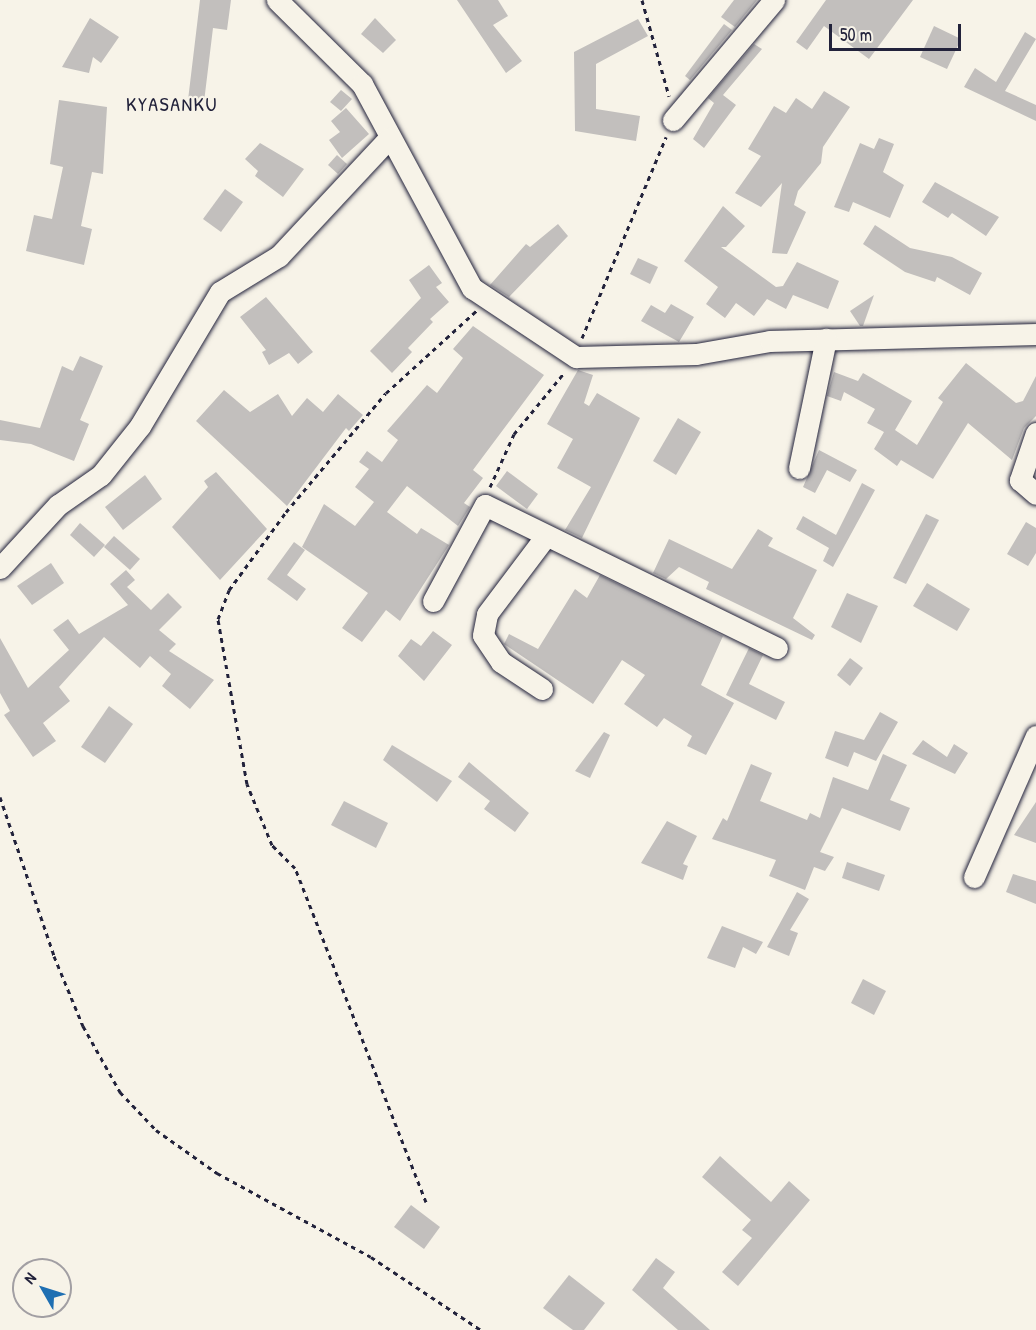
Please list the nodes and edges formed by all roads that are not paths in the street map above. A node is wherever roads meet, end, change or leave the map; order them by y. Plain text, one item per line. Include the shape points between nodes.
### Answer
1 (277, 0) edge
2 (774, 0) edge
3 (673, 120) road end
4 (389, 138) junction
5 (1036, 334) edge
6 (826, 339) junction
7 (1036, 433) edge
8 (799, 468) dead end
9 (1036, 494) edge
10 (545, 537) junction
11 (0, 568) edge
12 (433, 601) dead end
13 (777, 648) dead end
14 (542, 689) dead end
15 (1036, 736) edge
16 (974, 877) dead end

1 - 4 street via 349,67
2 - 3 street
4 - 6 street via 458,265 486,302 539,328 576,357 696,354 770,341
4 - 11 street via 279,256 220,292 140,426 101,475 58,505
5 - 6 street
6 - 8 street
7 - 9 street via 1020,480
10 - 12 street via 485,505
10 - 13 street
10 - 14 street via 487,614 483,635 501,662
15 - 16 street

